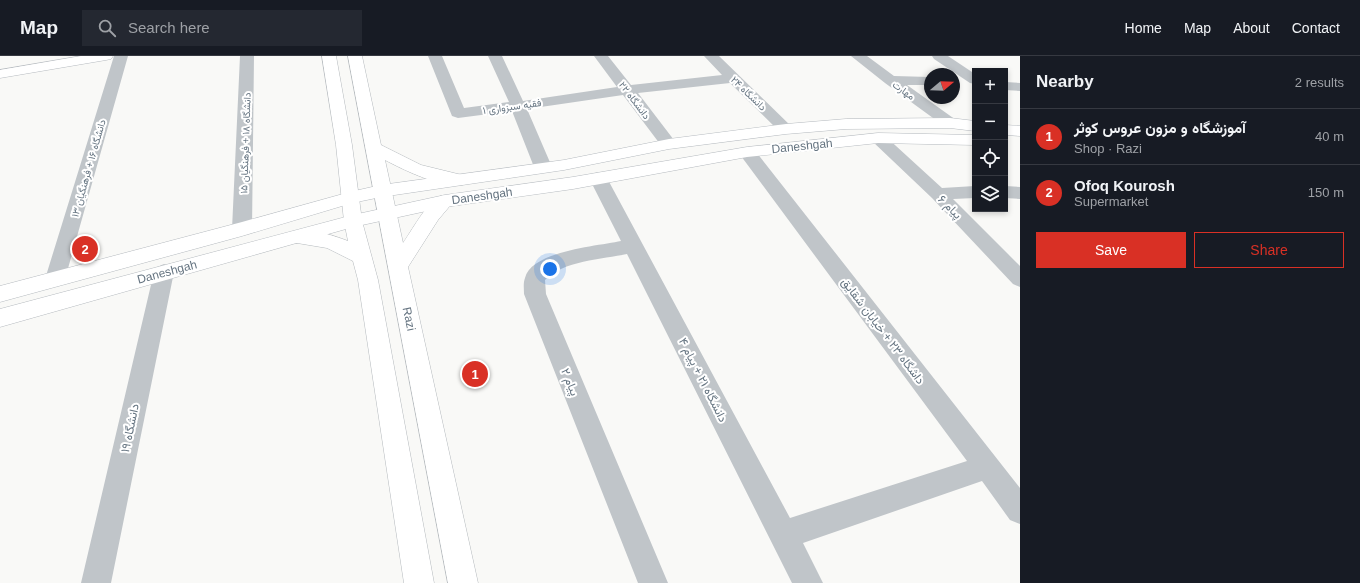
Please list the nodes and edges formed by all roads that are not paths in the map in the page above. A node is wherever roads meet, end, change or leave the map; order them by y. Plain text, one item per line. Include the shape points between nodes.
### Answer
1 (101, 56) edge
2 (121, 56) edge
3 (247, 56) edge
4 (329, 56) edge
5 (355, 56) edge
6 (435, 56) edge
7 (495, 56) edge
8 (601, 56) edge
9 (711, 56) edge
10 (858, 56) edge
11 (939, 56) edge
12 (0, 74) edge
13 (734, 78) junction
14 (972, 78) edge
15 (890, 80) junction
16 (924, 81) edge
17 (960, 82) edge
18 (972, 83) edge
19 (1008, 86) edge
20 (1020, 87) edge
21 (627, 90) junction
22 (518, 106) junction
23 (950, 123) junction
24 (972, 126) edge
25 (786, 129) junction
26 (1008, 130) edge
27 (1020, 131) edge
28 (878, 138) junction
29 (972, 140) edge
30 (372, 143) junction
31 (1008, 143) edge
32 (344, 144) junction
33 (669, 144) junction
34 (1020, 145) edge
35 (747, 152) junction
36 (564, 165) junction
37 (543, 168) junction
38 (598, 178) junction
39 (460, 180) junction
40 (573, 183) junction
41 (972, 192) edge
42 (1008, 192) edge
43 (1020, 193) edge
44 (938, 194) junction
45 (350, 198) junction
46 (445, 201) junction
47 (384, 203) junction
48 (353, 221) junction
49 (242, 229) junction
50 (298, 237) junction
51 (634, 246) junction
52 (362, 257) junction
53 (106, 266) junction
54 (399, 270) junction
55 (164, 272) junction
56 (1020, 278) edge
57 (55, 279) junction
58 (368, 280) junction
59 (101, 289) junction
60 (0, 294) edge
61 (0, 318) edge
62 (987, 467) junction
63 (1020, 510) edge
64 (783, 535) junction
65 (96, 583) edge
66 (419, 583) edge
67 (463, 583) edge
68 (653, 583) edge
69 (808, 583) edge

1 - 12 main road
2 - 57 street, دانشگاه ۱۶ + فرهنگیان ۱۳
3 - 49 street, دانشگاه ۱۸ + فرهنگیان ۱۵
4 - 32 main road
5 - 30 main road, Razi
6 - 22 street, فقیه سبزواری ۱ via 458,113
7 - 22 street
8 - 21 street, دانشگاه ۲۲
9 - 13 street, دانشگاه ۲۴
10 - 15 street, مهارت
11 - 14 street
13 - 21 street, فقیه سبزواری ۱
13 - 25 street, دانشگاه ۲۴
15 - 16 street
15 - 23 street, مهارت
17 - 18 street
19 - 20 street
21 - 22 street, فقیه سبزواری ۱
21 - 33 street, دانشگاه ۲۲
22 - 37 street
23 - 24 main road, Daneshgah
23 - 25 main road, Daneshgah via 846,124
25 - 33 main road, Daneshgah
26 - 27 main road
28 - 29 main road, Daneshgah
28 - 35 main road, Daneshgah
28 - 44 street, پیام ۶
30 - 32 main road
30 - 39 main road via 415,169
30 - 47 main road, Razi
31 - 34 main road
32 - 45 main road
33 - 36 main road, Daneshgah
35 - 38 main road, Daneshgah
35 - 62 street, داشگاه ۲۳ + خیابان شقایق
36 - 37 main road, Daneshgah
36 - 40 main road
37 - 39 main road, Daneshgah
38 - 40 main road, Daneshgah
38 - 51 street, دانشگاه ۲۱ + پیام ۴
39 - 47 main road, Daneshgah
40 - 46 main road, Daneshgah
41 - 44 street
42 - 43 street
44 - 56 street, پیام ۶
45 - 47 main road, Daneshgah
45 - 48 main road
45 - 49 main road, Daneshgah
46 - 47 main road, Daneshgah
46 - 54 main road via 430,216
47 - 48 main road, Daneshgah
47 - 54 main road, Razi
48 - 50 main road, Daneshgah
48 - 52 main road
49 - 53 main road, Daneshgah
50 - 52 main road via 319,238 347,248
50 - 55 main road, Daneshgah
51 - 64 street, دانشگاه ۲۱ + پیام ۴
51 - 68 street, پیام ۲ via 560,260 544,268 535,278 535,294
52 - 58 main road
53 - 57 main road, Daneshgah
53 - 59 main road
54 - 58 main road
54 - 67 main road, Razi
55 - 59 main road, Daneshgah
55 - 65 street, دانشگاه ۱۹
57 - 60 main road, Daneshgah
58 - 66 main road
59 - 61 main road, Daneshgah
62 - 63 street, داشگاه ۲۳ + خیابان شقایق
62 - 64 street
64 - 69 street, دانشگاه ۲۱ + پیام ۴

